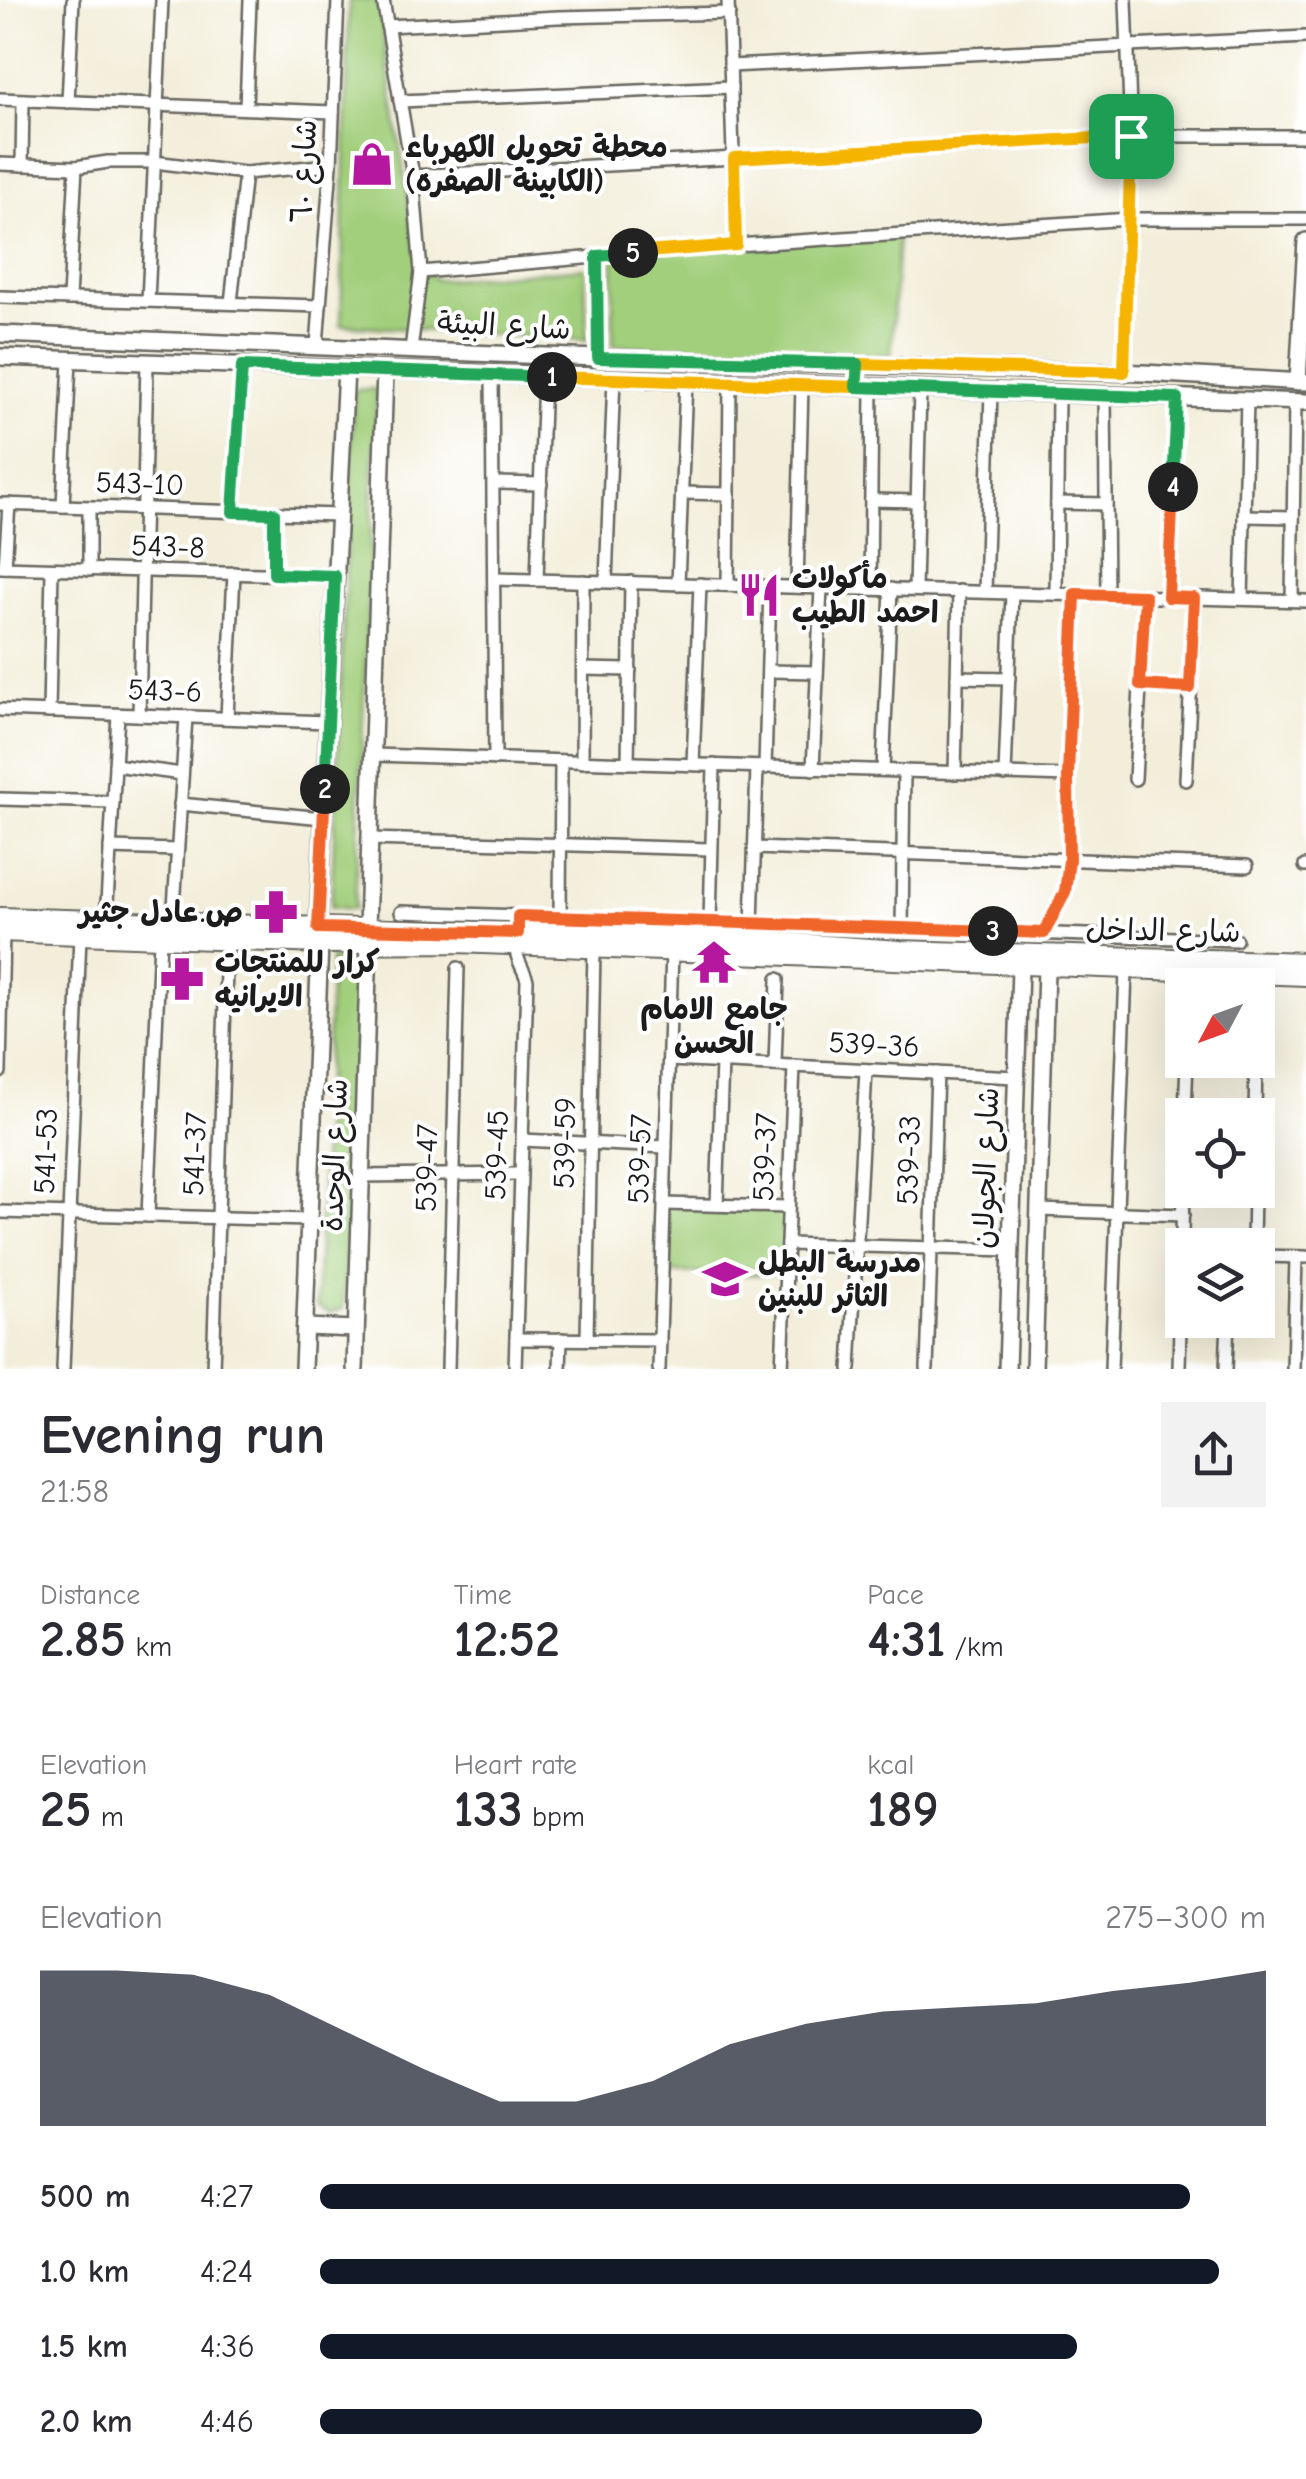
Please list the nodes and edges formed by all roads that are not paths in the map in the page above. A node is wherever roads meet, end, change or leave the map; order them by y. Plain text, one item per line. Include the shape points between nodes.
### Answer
1 (73, 0) edge
2 (162, 0) edge
3 (250, 0) edge
4 (338, 0) edge
5 (383, 0) edge
6 (1126, 0) edge
7 (729, 7) edge
8 (388, 26) junction
9 (1306, 37) edge
10 (1127, 44) junction
11 (730, 66) junction
12 (731, 87) junction
13 (0, 99) edge
14 (23, 100) junction
15 (400, 101) junction
16 (68, 102) junction
17 (158, 105) junction
18 (246, 108) junction
19 (333, 112) junction
20 (1131, 136) junction
21 (1306, 136) edge
22 (734, 158) junction
23 (154, 162) junction
24 (0, 164) edge
25 (22, 165) junction
26 (330, 165) junction
27 (76, 167) junction
28 (245, 173) junction
29 (413, 176) junction
30 (1130, 219) junction
31 (1306, 219) edge
32 (1306, 241) edge
33 (736, 245) junction
34 (597, 256) junction
35 (421, 272) junction
36 (0, 297) edge
37 (69, 299) junction
38 (148, 301) junction
39 (232, 303) junction
40 (320, 306) junction
41 (0, 334) edge
42 (189, 340) junction
43 (317, 345) junction
44 (411, 350) junction
45 (0, 357) edge
46 (598, 358) junction
47 (70, 360) junction
48 (147, 362) junction
49 (188, 364) junction
50 (858, 364) junction
51 (242, 366) junction
52 (346, 369) junction
53 (386, 370) junction
54 (1124, 372) junction
55 (492, 374) junction
56 (544, 376) junction
57 (614, 378) junction
58 (686, 381) junction
59 (730, 382) junction
60 (1302, 382) edge
61 (802, 385) junction
62 (864, 387) junction
63 (920, 389) junction
64 (991, 392) junction
65 (1058, 394) junction
66 (1105, 395) junction
67 (1177, 398) junction
68 (1247, 400) junction
69 (1301, 402) edge
70 (495, 483) junction
71 (541, 484) junction
72 (682, 493) junction
73 (729, 494) junction
74 (871, 500) junction
75 (917, 501) junction
76 (4, 504) edge
77 (1057, 504) junction
78 (1106, 504) junction
79 (63, 506) junction
80 (89, 507) junction
81 (142, 508) junction
82 (233, 512) junction
83 (274, 513) junction
84 (338, 516) junction
85 (1244, 516) junction
86 (1293, 517) junction
87 (2, 567) edge
88 (52, 569) junction
89 (89, 570) junction
90 (142, 571) junction
91 (234, 574) junction
92 (274, 574) junction
93 (335, 576) junction
94 (494, 579) junction
95 (538, 580) junction
96 (583, 581) junction
97 (606, 581) junction
98 (631, 582) junction
99 (678, 584) junction
100 (700, 584) junction
101 (728, 585) junction
102 (798, 586) junction
103 (770, 587) junction
104 (821, 588) junction
105 (870, 589) junction
106 (891, 589) junction
107 (914, 590) junction
108 (959, 591) junction
109 (985, 592) junction
110 (1012, 593) junction
111 (1056, 594) junction
112 (1075, 594) junction
113 (1107, 596) junction
114 (1145, 596) junction
115 (1168, 597) junction
116 (1194, 598) junction
117 (1242, 599) junction
118 (1292, 600) junction
119 (1306, 601) edge
120 (583, 669) junction
121 (630, 670) junction
122 (768, 670) junction
123 (817, 672) junction
124 (957, 677) junction
125 (1009, 678) junction
126 (1140, 685) junction
127 (1190, 688) junction
128 (0, 710) edge
129 (49, 712) junction
130 (118, 714) junction
131 (139, 715) junction
132 (186, 717) junction
133 (228, 718) junction
134 (328, 722) junction
135 (372, 755) junction
136 (494, 759) junction
137 (561, 761) junction
138 (582, 762) junction
139 (628, 763) junction
140 (692, 764) junction
141 (115, 765) junction
142 (714, 765) junction
143 (761, 767) junction
144 (813, 768) junction
145 (883, 770) junction
146 (904, 772) junction
147 (955, 773) junction
148 (182, 774) junction
149 (1005, 774) junction
150 (1068, 776) junction
151 (1135, 778) dead end
152 (1186, 780) dead end
153 (0, 798) edge
154 (113, 802) junction
155 (180, 804) junction
156 (323, 818) junction
157 (370, 839) junction
158 (559, 843) junction
159 (110, 848) junction
160 (754, 848) junction
161 (710, 849) junction
162 (177, 850) junction
163 (904, 854) junction
164 (1069, 860) junction
165 (1247, 866) dead end
166 (401, 912) dead end
167 (560, 917) junction
168 (106, 920) junction
169 (710, 922) junction
170 (752, 924) junction
171 (1, 927) edge
172 (902, 929) junction
173 (166, 931) junction
174 (517, 931) junction
175 (1044, 933) junction
176 (80, 935) junction
177 (319, 936) junction
178 (368, 936) junction
179 (1094, 936) junction
180 (1236, 940) dead end
181 (227, 942) junction
182 (594, 948) junction
183 (672, 951) junction
184 (1094, 956) junction
185 (1306, 962) edge
186 (458, 968) dead end
187 (1020, 968) junction
188 (1046, 968) junction
189 (1126, 972) junction
190 (1165, 976) edge
191 (1306, 976) edge
192 (778, 979) dead end
193 (1275, 979) edge
194 (668, 1060) junction
195 (722, 1063) junction
196 (775, 1066) junction
197 (794, 1066) junction
198 (866, 1070) junction
199 (0, 1072) edge
200 (938, 1073) junction
201 (1016, 1077) junction
202 (522, 1140) junction
203 (590, 1143) junction
204 (666, 1147) junction
205 (521, 1174) junction
206 (452, 1175) junction
207 (362, 1176) junction
208 (664, 1204) junction
209 (717, 1205) junction
210 (788, 1207) junction
211 (1182, 1208) edge
212 (1039, 1210) junction
213 (0, 1212) edge
214 (1117, 1212) junction
215 (69, 1214) junction
216 (1182, 1215) junction
217 (148, 1216) junction
218 (218, 1217) junction
219 (309, 1220) junction
220 (1182, 1228) edge
221 (787, 1244) junction
222 (857, 1246) junction
223 (932, 1248) junction
224 (1011, 1250) junction
225 (1275, 1256) edge
226 (1301, 1257) edge
227 (305, 1326) junction
228 (356, 1329) junction
229 (1179, 1338) edge
230 (1227, 1338) edge
231 (516, 1339) junction
232 (560, 1339) junction
233 (587, 1339) junction
234 (660, 1340) junction
235 (63, 1369) edge
236 (214, 1369) edge
237 (304, 1369) edge
238 (355, 1369) edge
239 (448, 1369) edge
240 (515, 1369) edge
241 (560, 1369) edge
242 (659, 1369) edge
243 (782, 1369) edge
244 (850, 1369) edge
245 (927, 1369) edge
246 (1007, 1369) edge
247 (1034, 1369) edge
248 (1112, 1369) edge
249 (1178, 1369) edge
250 (1226, 1369) edge
251 (1293, 1369) edge

1 - 16 street
2 - 17 street
3 - 18 street
4 - 19 street, شارع ٦٠
5 - 8 street
6 - 10 street
7 - 8 street
7 - 11 street
8 - 15 street
9 - 10 street
10 - 11 street
10 - 20 street
11 - 12 street
12 - 15 street
12 - 22 street
13 - 14 street
14 - 16 street
14 - 25 street
15 - 29 street
16 - 17 street
17 - 18 street
17 - 23 street
18 - 19 street
19 - 26 street, شارع ٦٠
20 - 21 street
20 - 22 street
20 - 30 street
22 - 29 street
22 - 33 street
23 - 27 street
23 - 28 street
23 - 38 street
24 - 25 street
25 - 27 street
26 - 28 street
26 - 40 street, شارع ٦٠
27 - 37 street
28 - 39 street
29 - 35 street
30 - 31 street
30 - 33 street
30 - 54 street
32 - 60 street
33 - 34 street
34 - 35 street
34 - 46 street
35 - 44 street
36 - 37 street
37 - 38 street
38 - 39 street
39 - 40 street
40 - 43 street, شارع ٦٠
41 - 42 street, شارع البيئة
42 - 43 street, شارع البيئة
42 - 49 street
43 - 44 street, شارع البيئة
44 - 46 street, شارع البيئة
45 - 47 street, شارع البيئة
46 - 50 street, شارع البيئة
47 - 48 street, شارع البيئة
47 - 79 street
48 - 49 street, شارع البيئة
48 - 81 street
49 - 51 street, شارع البيئة
50 - 54 street, شارع البيئة
50 - 62 street
51 - 52 street, شارع البيئة
51 - 82 street
52 - 53 street, شارع البيئة
52 - 84 street, شارع الوحدة
53 - 55 street, شارع البيئة
53 - 135 street, شارع الوحدة
54 - 60 street, شارع البيئة
55 - 56 street, شارع البيئة
55 - 70 street
56 - 57 street, شارع البيئة
56 - 71 street
57 - 58 street, شارع البيئة
57 - 97 street
58 - 59 street, شارع البيئة
58 - 72 street
59 - 61 street, شارع البيئة
59 - 73 street
61 - 62 street, شارع البيئة
61 - 102 street
62 - 63 street, شارع البيئة
62 - 74 street
63 - 64 street, شارع البيئة
63 - 75 street
64 - 65 street, شارع البيئة
64 - 109 street
65 - 66 street, شارع البيئة
65 - 77 street
66 - 67 street, شارع البيئة
66 - 78 street
67 - 68 street, شارع البيئة
67 - 115 street
68 - 69 street, شارع البيئة
68 - 85 street
69 - 86 street
70 - 71 street
70 - 94 street
71 - 95 street
72 - 73 street
72 - 99 street
73 - 101 street
74 - 75 street
74 - 105 street
75 - 107 street
76 - 79 street, 543-10
76 - 87 street
77 - 78 street
77 - 111 street
78 - 113 street
79 - 80 street, 543-10
80 - 81 street, 543-10
80 - 89 street
81 - 82 street, 543-10
81 - 90 street
82 - 83 street, 543-10
83 - 84 street, 543-10
83 - 92 street
84 - 93 street, شارع الوحدة
85 - 86 street
85 - 117 street
86 - 118 street
87 - 88 street, 543-8
88 - 89 street, 543-8
88 - 129 street
89 - 90 street, 543-8
90 - 91 street, 543-8
90 - 131 street
91 - 92 street, 543-8
91 - 133 street
92 - 93 street, 543-8
93 - 134 street, شارع الوحدة
94 - 95 street
94 - 136 street
95 - 96 street
96 - 97 street
96 - 120 street
97 - 98 street
98 - 99 street
98 - 121 street
99 - 100 street
100 - 101 street
100 - 140 street
101 - 103 street
102 - 103 street
102 - 104 street
103 - 122 street
104 - 105 street
104 - 123 street
105 - 106 street
106 - 107 street
106 - 145 street
107 - 108 street
108 - 109 street
108 - 124 street
109 - 110 street
110 - 111 street
110 - 125 street
111 - 112 street
112 - 113 street
112 - 150 street
113 - 114 street
114 - 115 street
114 - 126 street
115 - 116 street
116 - 117 street
116 - 127 street
117 - 118 street
118 - 119 street
120 - 121 street
120 - 138 street
121 - 139 street
122 - 123 street
122 - 143 street
123 - 144 street
124 - 125 street
124 - 147 street
125 - 149 street
126 - 127 street
126 - 151 street
127 - 152 street
128 - 129 street, 543-6
129 - 130 street, 543-6
130 - 131 street, 543-6
130 - 141 street
131 - 132 street, 543-6
132 - 133 street, 543-6
132 - 148 street
133 - 134 street, 543-6
134 - 156 street, شارع الوحدة
135 - 136 street
135 - 157 street, شارع الوحدة
136 - 137 street
137 - 138 street
137 - 158 street
138 - 139 street
139 - 140 street
140 - 142 street
141 - 148 street
141 - 154 street
142 - 143 street
142 - 161 street
143 - 144 street
143 - 160 street
144 - 145 street
145 - 146 street
146 - 147 street
146 - 163 street
147 - 149 street
148 - 155 street
149 - 150 street
150 - 164 street
153 - 154 street
154 - 159 street
155 - 156 street
155 - 162 street
156 - 177 street, شارع الوحدة
157 - 158 street
157 - 178 street, شارع الوحدة
158 - 161 street
158 - 167 street
159 - 162 street
159 - 168 street
160 - 163 street
160 - 170 street
161 - 169 street
162 - 173 street
163 - 164 street
163 - 172 street
164 - 165 street
164 - 175 street via 1065,892
166 - 174 street
167 - 169 street
167 - 174 street
168 - 171 main road, شارع الداخل
168 - 173 main road, شارع الداخل
169 - 170 street
170 - 172 street
171 - 176 main road, شارع الداخل
171 - 199 street
172 - 175 street
173 - 176 main road, شارع الداخل
173 - 177 main road, شارع الداخل
173 - 181 main road, شارع الداخل
173 - 217 street
174 - 178 main road, شارع الداخل
174 - 182 main road, شارع الداخل
174 - 184 main road, شارع الداخل
174 - 202 street, 539-45 via 516,957 527,980
175 - 179 street
176 - 215 street, 541-53
177 - 178 main road, شارع الداخل
177 - 181 main road, شارع الداخل
177 - 219 street, شارع الوحدة
178 - 207 street, شارع الوحدة
179 - 180 street
179 - 184 street
181 - 218 street, 541-37
182 - 183 main road, شارع الداخل
182 - 203 street, 539-59
183 - 187 main road, شارع الداخل
183 - 194 street, 539-57
184 - 185 main road, شارع الداخل
186 - 206 street, 539-47
187 - 188 main road, شارع الداخل
187 - 201 street, شارع الجولان
188 - 189 main road, شارع الداخل
188 - 212 street, شارع الجولان
189 - 190 main road, شارع الداخل
189 - 214 street
191 - 193 main road, شارع الداخل
192 - 196 street
194 - 195 street, 539-36
194 - 204 street, 539-57
195 - 196 street, 539-36
195 - 209 street
196 - 197 street, 539-36
197 - 198 street, 539-36
197 - 210 street, 539-37
198 - 200 street, 539-36
198 - 222 street
200 - 201 street, 539-36
200 - 223 street, 539-33
201 - 224 street, شارع الجولان
202 - 203 street
202 - 205 street, 539-45
203 - 204 street
203 - 233 street, 539-59
204 - 208 street, 539-57
205 - 206 street
205 - 231 street, 539-45
206 - 207 street
206 - 239 street, 539-47
207 - 228 street, شارع الوحدة
208 - 209 street
208 - 234 street, 539-57
209 - 210 street
210 - 221 street, 539-37
211 - 216 street
212 - 214 street
212 - 247 street, شارع الجولان
213 - 215 street
214 - 216 street
214 - 248 street
215 - 217 street
215 - 235 street, 541-53
216 - 220 street
217 - 218 street
218 - 219 street
218 - 236 street, 541-37
219 - 227 street, شارع الوحدة
221 - 222 street
221 - 243 street, 539-37
222 - 223 street
222 - 244 street
223 - 224 street
223 - 245 street, 539-33
224 - 246 street, شارع الجولان
225 - 226 street
226 - 251 street
227 - 228 street
227 - 237 street, شارع الوحدة
228 - 238 street, شارع الوحدة
229 - 249 street
230 - 250 street
231 - 232 street
231 - 240 street, 539-45
232 - 233 street
232 - 241 street
233 - 234 street
234 - 242 street, 539-57

